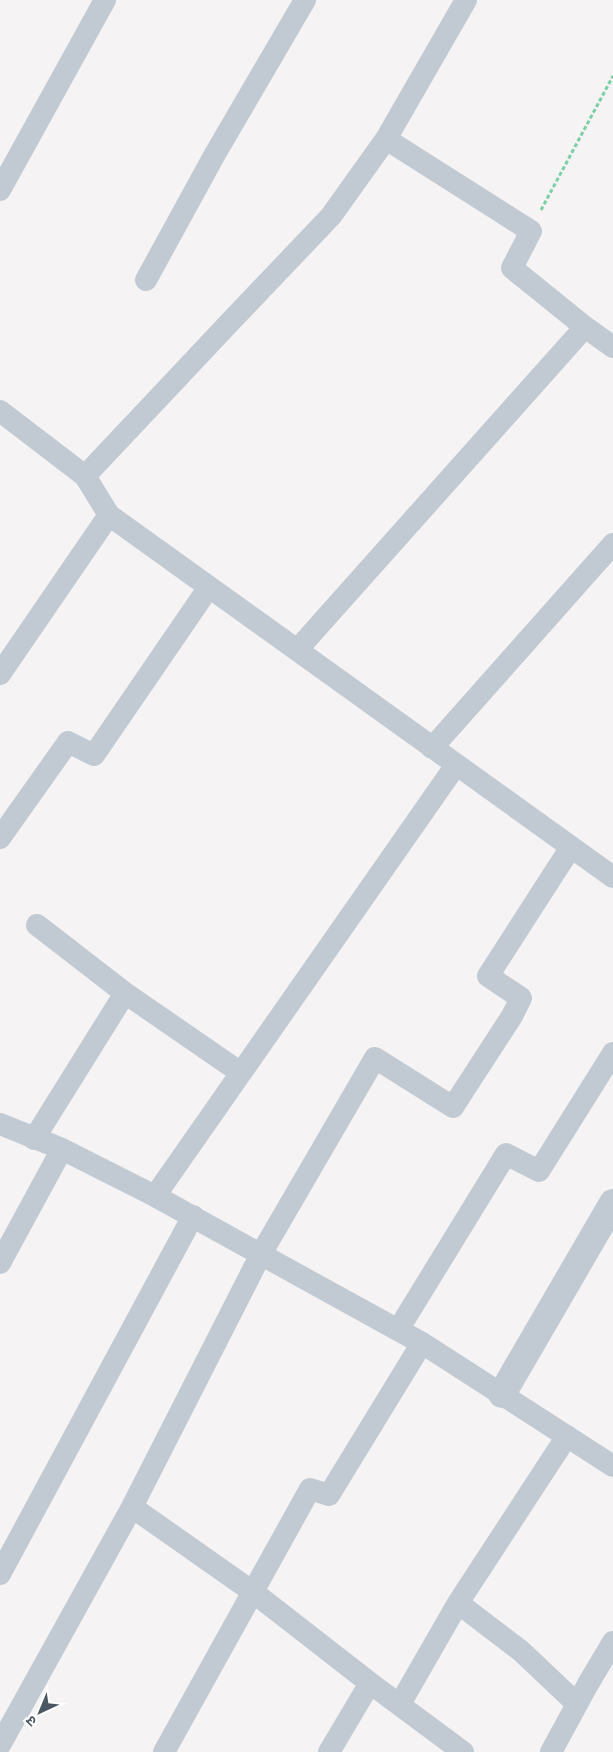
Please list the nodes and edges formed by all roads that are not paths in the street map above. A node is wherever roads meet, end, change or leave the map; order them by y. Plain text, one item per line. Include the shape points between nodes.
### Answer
1 (105, 0) edge
2 (305, 0) edge
3 (466, 0) edge
4 (386, 139) junction
5 (0, 190) edge
6 (146, 280) dead end
7 (585, 327) junction
8 (613, 347) edge
9 (0, 412) edge
10 (85, 476) junction
11 (109, 515) junction
12 (613, 544) edge
13 (209, 587) junction
14 (297, 650) junction
15 (0, 674) edge
16 (432, 748) junction
17 (456, 765) junction
18 (0, 838) edge
19 (571, 847) junction
20 (613, 877) edge
21 (37, 925) dead end
22 (125, 993) junction
23 (613, 1052) edge
24 (241, 1073) junction
25 (0, 1124) edge
26 (34, 1139) junction
27 (62, 1150) junction
28 (155, 1196) junction
29 (613, 1203) edge
30 (193, 1216) junction
31 (261, 1254) junction
32 (0, 1263) edge
33 (398, 1330) junction
34 (422, 1343) junction
35 (502, 1394) junction
36 (567, 1436) junction
37 (613, 1466) edge
38 (132, 1507) junction
39 (0, 1574) edge
40 (254, 1592) junction
41 (458, 1603) junction
42 (613, 1642) edge
43 (370, 1683) junction
44 (400, 1704) junction
45 (577, 1704) junction
46 (0, 1745) edge
47 (164, 1752) edge
48 (329, 1752) edge
49 (463, 1752) edge
50 (551, 1752) edge

1 - 5 street
2 - 6 street
3 - 4 street
4 - 7 street via 531,231 512,268
4 - 10 street via 331,216
7 - 8 street
7 - 14 street
9 - 10 street
10 - 11 street
11 - 13 street
11 - 15 street
12 - 16 street
13 - 14 street
13 - 18 street via 94,755 68,742
14 - 16 street
16 - 17 street
17 - 19 street
17 - 24 street
19 - 20 street
19 - 31 street via 488,976 521,998 452,1106 375,1058
21 - 22 street
22 - 24 street
22 - 26 street
23 - 33 street via 539,1171 506,1154
24 - 28 street
25 - 26 street
26 - 27 street
27 - 28 street
27 - 32 street
28 - 30 street
29 - 35 street
30 - 31 street
30 - 39 street
31 - 33 street
31 - 38 street
33 - 34 street
34 - 35 street
34 - 40 street via 329,1496 310,1489
35 - 36 street
36 - 37 street
36 - 41 street
38 - 40 street
38 - 46 street
40 - 43 street
40 - 47 street
41 - 44 street
41 - 45 street via 521,1651
42 - 45 street
43 - 44 street
43 - 48 street
44 - 49 street
45 - 50 street

